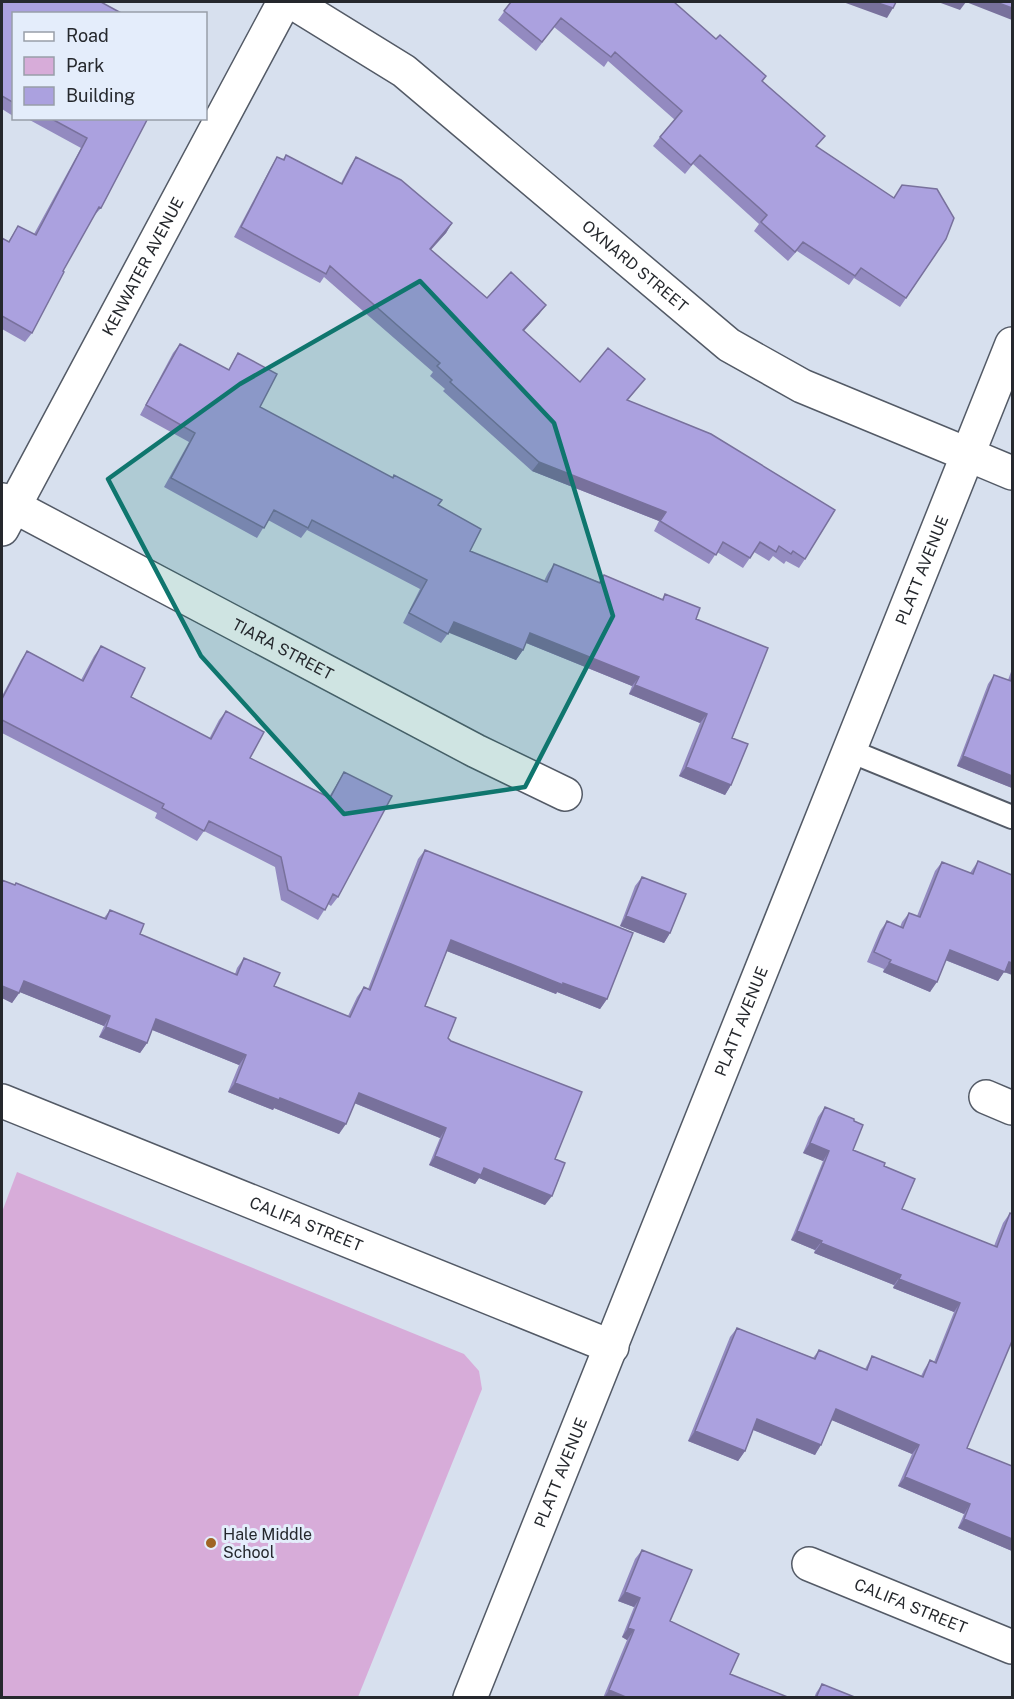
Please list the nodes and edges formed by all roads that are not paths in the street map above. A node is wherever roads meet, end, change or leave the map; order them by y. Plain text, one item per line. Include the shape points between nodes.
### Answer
1 (284, 2) edge
2 (292, 2) edge
3 (1012, 345) edge
4 (969, 455) junction
5 (1012, 473) edge
6 (5, 512) edge
7 (850, 751) junction
8 (565, 795) dead end
9 (1012, 817) edge
10 (2, 1101) edge
11 (612, 1347) junction
12 (809, 1564) dead end
13 (1012, 1647) edge
14 (470, 1698) edge

1 - 6 street, KENWATER AVENUE
2 - 4 street, OXNARD STREET via 404,71 729,345 802,386
3 - 4 street, PLATT AVENUE
4 - 5 street, OXNARD STREET
4 - 7 street, PLATT AVENUE
6 - 8 street, TIARA STREET
7 - 9 lane
7 - 11 street, PLATT AVENUE
10 - 11 street, CALIFA STREET
11 - 14 street, PLATT AVENUE
12 - 13 street, CALIFA STREET

